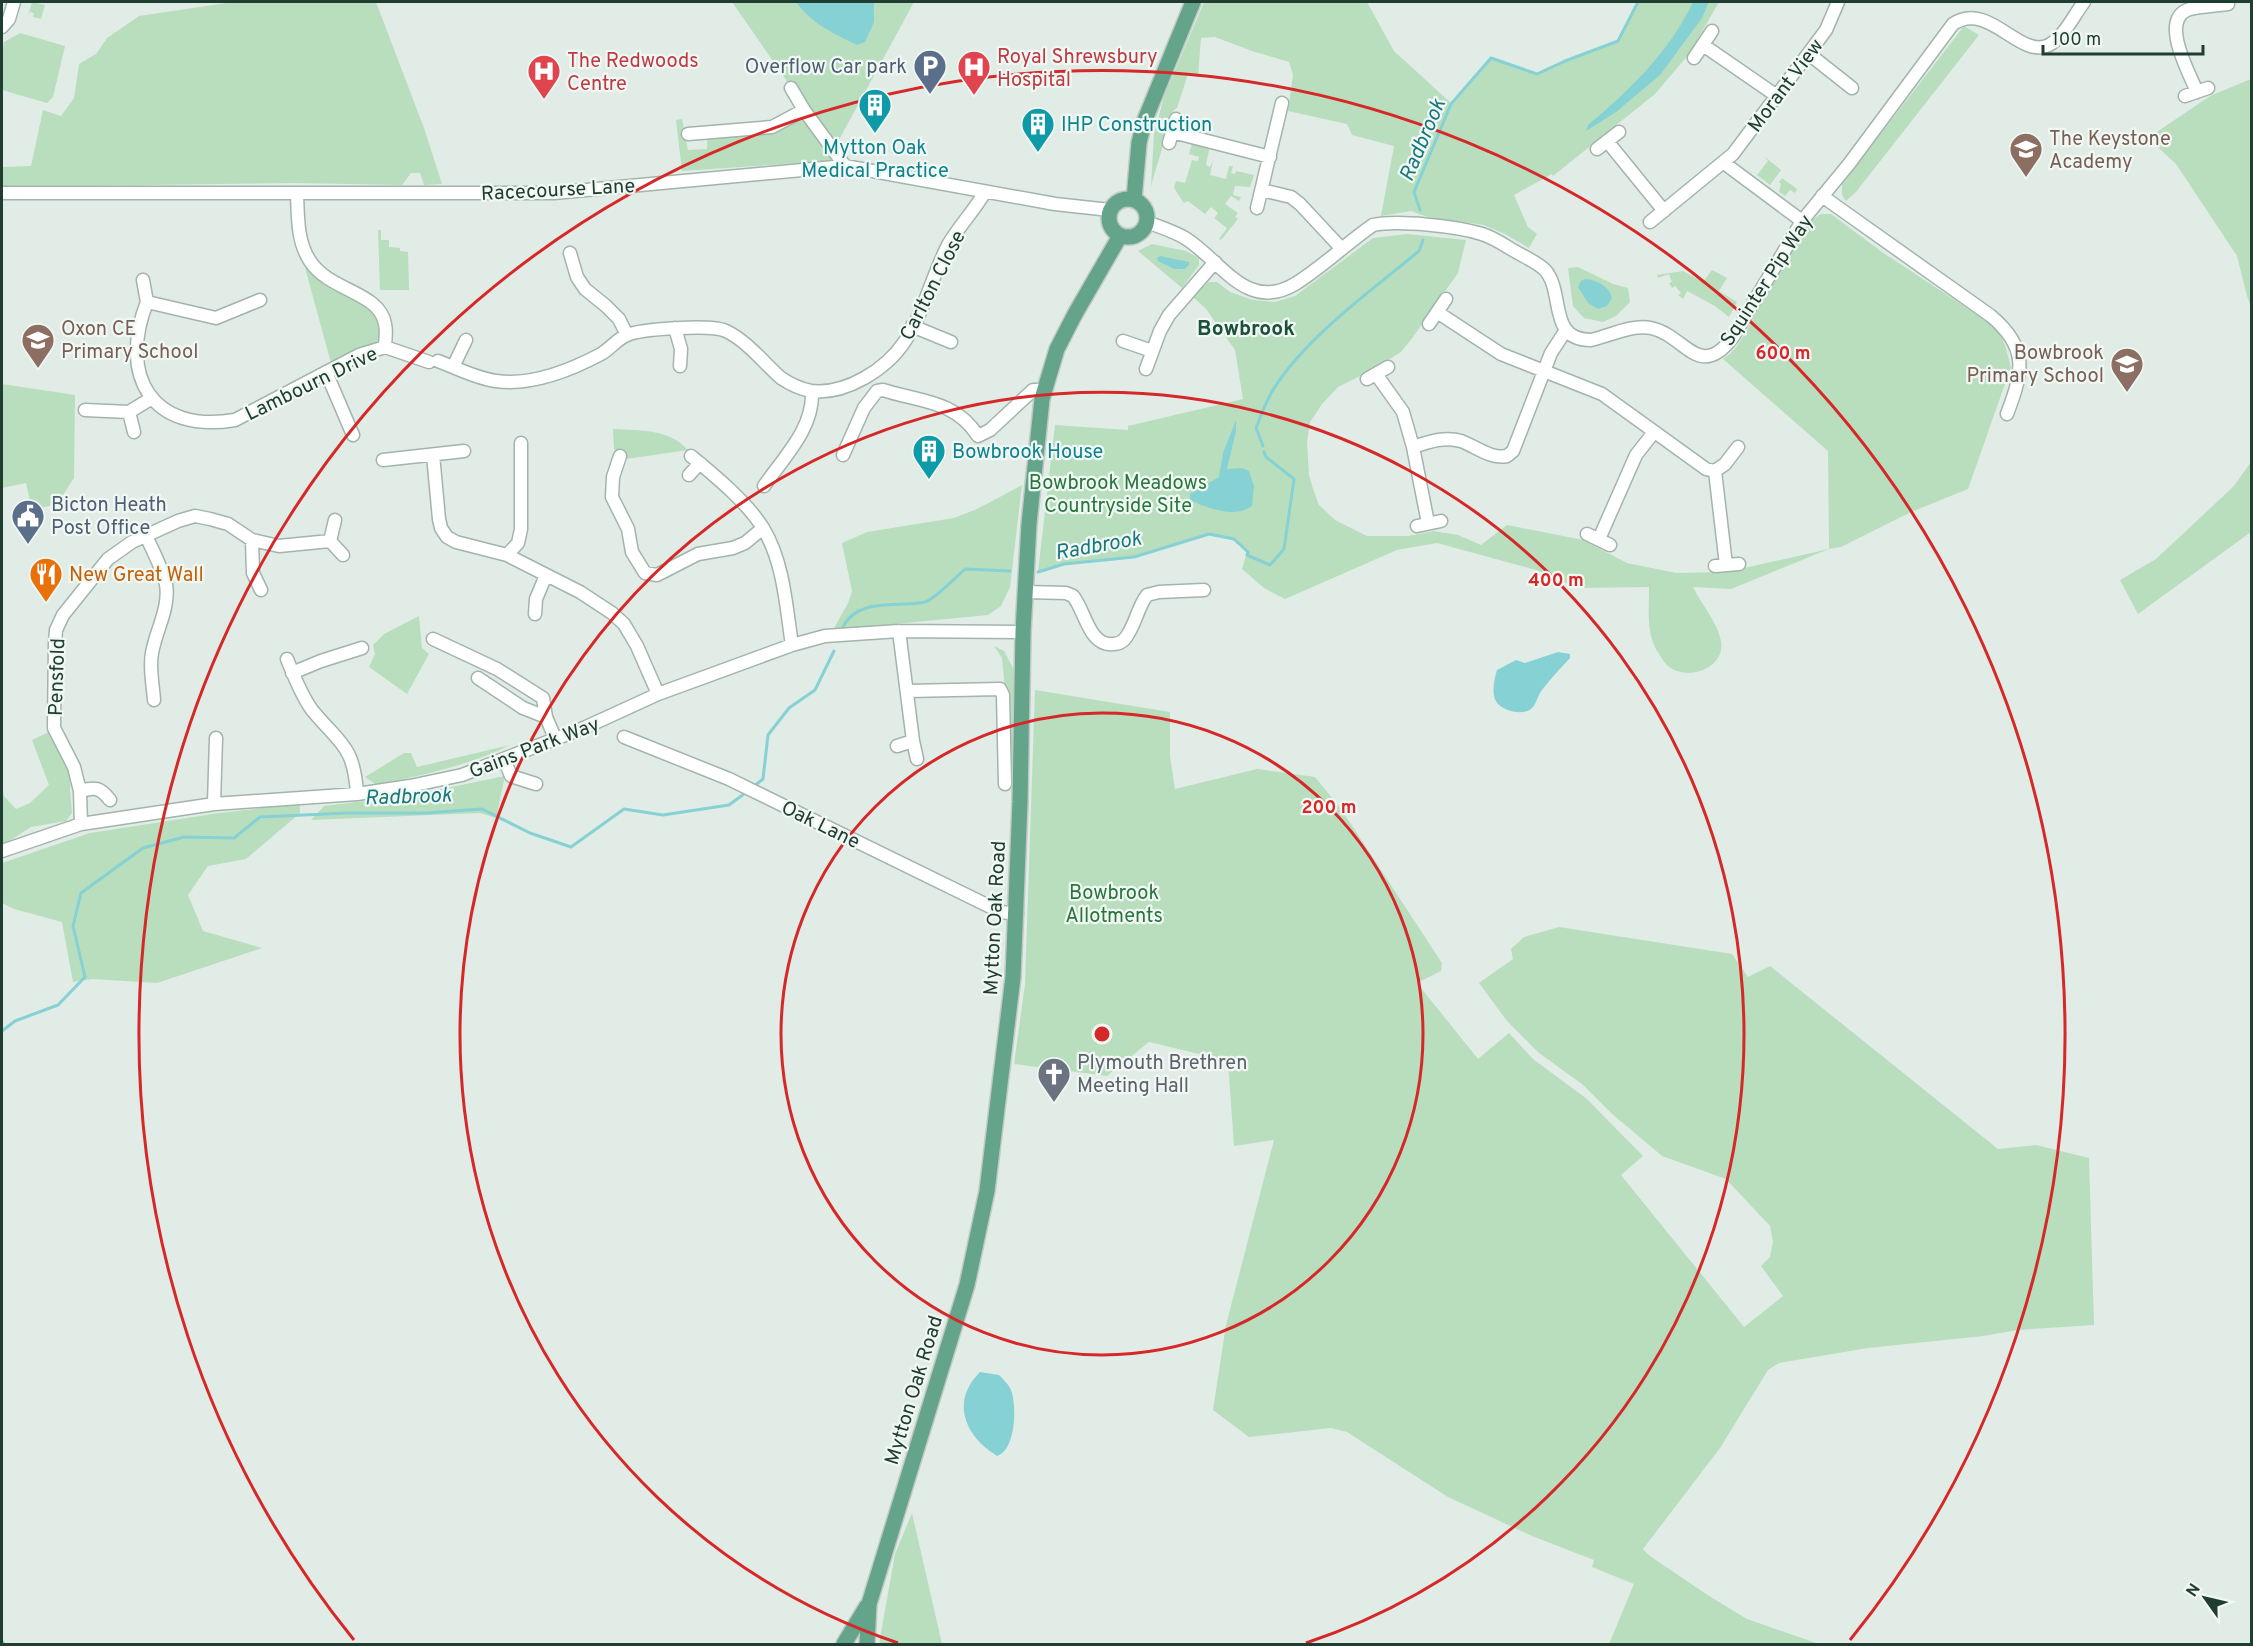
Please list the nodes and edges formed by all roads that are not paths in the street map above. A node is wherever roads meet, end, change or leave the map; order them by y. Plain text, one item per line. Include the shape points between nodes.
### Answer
1 (14, 2) edge
2 (1193, 2) edge
3 (1838, 2) edge
4 (2084, 2) edge
5 (2210, 4) edge
6 (2228, 4) dead end
7 (2, 27) edge
8 (1713, 31) dead end
9 (1703, 45) junction
10 (1809, 54) junction
11 (1694, 58) dead end
12 (791, 88) dead end
13 (1852, 88) dead end
14 (2197, 92) dead end
15 (1777, 96) junction
16 (1282, 103) dead end
17 (804, 110) junction
18 (1176, 119) dead end
19 (1619, 132) dead end
20 (688, 134) dead end
21 (1270, 157) junction
22 (1724, 163) junction
23 (845, 166) junction
24 (1262, 190) junction
25 (986, 192) junction
26 (2, 193) edge
27 (297, 194) junction
28 (1822, 196) junction
29 (1134, 199) junction
30 (1257, 208) dead end
31 (1110, 210) junction
32 (1664, 211) junction
33 (1802, 221) junction
34 (1147, 222) junction
35 (1650, 222) dead end
36 (1120, 236) junction
37 (1341, 248) junction
38 (570, 253) dead end
39 (1215, 262) junction
40 (143, 280) dead end
41 (1446, 299) dead end
42 (260, 300) dead end
43 (147, 302) junction
44 (1437, 312) junction
45 (723, 315) dead end
46 (1429, 324) dead end
47 (912, 326) junction
48 (675, 328) junction
49 (718, 328) junction
50 (1566, 330) junction
51 (627, 335) junction
52 (466, 340) dead end
53 (1124, 341) dead end
54 (951, 342) dead end
55 (385, 347) junction
56 (1152, 351) junction
57 (680, 366) dead end
58 (453, 367) junction
59 (1146, 369) dead end
60 (326, 372) junction
61 (1545, 372) junction
62 (1377, 373) dead end
63 (1045, 390) junction
64 (812, 391) junction
65 (152, 398) junction
66 (85, 410) dead end
67 (129, 412) junction
68 (2007, 414) dead end
69 (134, 432) dead end
70 (1654, 432) junction
71 (353, 435) dead end
72 (521, 443) dead end
73 (1413, 447) junction
74 (1738, 447) dead end
75 (464, 451) dead end
76 (843, 455) dead end
77 (433, 456) junction
78 (620, 456) dead end
79 (383, 460) dead end
80 (1715, 471) junction
81 (689, 475) dead end
82 (764, 486) dead end
83 (335, 520) dead end
84 (1441, 521) dead end
85 (763, 528) junction
86 (1587, 534) dead end
87 (146, 536) junction
88 (252, 540) junction
89 (330, 541) junction
90 (343, 555) dead end
91 (507, 555) junction
92 (1726, 565) dead end
93 (546, 575) junction
94 (261, 590) dead end
95 (1204, 590) dead end
96 (1025, 592) junction
97 (535, 614) dead end
98 (899, 631) junction
99 (1023, 632) junction
100 (433, 639) dead end
101 (792, 645) junction
102 (362, 648) dead end
103 (286, 659) dead end
104 (292, 673) junction
105 (478, 678) dead end
106 (167, 682) dead end
107 (153, 684) junction
108 (908, 691) junction
109 (658, 694) junction
110 (154, 700) dead end
111 (546, 717) junction
112 (624, 737) dead end
113 (216, 738) dead end
114 (555, 738) junction
115 (913, 741) junction
116 (897, 746) dead end
117 (504, 759) junction
118 (917, 759) dead end
119 (536, 784) dead end
120 (1005, 784) dead end
121 (80, 791) junction
122 (357, 794) junction
123 (110, 800) dead end
124 (213, 804) junction
125 (81, 824) junction
126 (2, 851) edge
127 (1017, 914) junction
128 (869, 1604) junction
129 (844, 1644) edge
130 (867, 1644) edge

1 - 7 street
2 - 29 main road via 1144,122
3 - 10 street, Morant View via 1826,30
4 - 28 street, Squinter Pip Way via 2060,35 2043,47 2031,45 1989,19 1971,16 1958,20
5 - 6 street
5 - 14 street via 2187,10 2175,29
8 - 9 street
9 - 11 street
9 - 15 street
10 - 13 street
10 - 15 street, Morant View
12 - 17 street
15 - 22 street, Morant View
16 - 21 street
17 - 20 street via 772,127
17 - 23 street
18 - 21 street via 1171,138
19 - 32 street via 1602,145
21 - 24 street
22 - 32 street, Morant View
22 - 33 street
23 - 25 street, Racecourse Lane
23 - 27 street, Racecourse Lane via 554,193
24 - 30 street
24 - 37 street via 1291,197
25 - 31 street, Racecourse Lane
25 - 47 street, Carlton Close via 947,247
26 - 27 street, Racecourse Lane
27 - 55 street, Lambourn Drive via 300,242 309,261 330,282 375,305 386,325
28 - 33 street, Squinter Pip Way
28 - 68 street via 2004,327 2021,362
29 - 31 main road via 1120,199
29 - 34 main road via 1144,207
31 - 36 main road via 1109,222
32 - 35 street, Morant View
33 - 50 street, Squinter Pip Way via 1733,337 1713,355 1694,354 1659,330 1647,327 1592,340 1583,340
34 - 36 main road via 1135,236
34 - 39 street via 1186,239
36 - 63 main road, Mytton Oak Road via 1057,349
37 - 39 street via 1280,291 1251,291
37 - 50 street via 1373,225 1389,222 1482,234 1548,273
38 - 51 street via 571,279 619,319
39 - 56 street via 1169,315
40 - 43 street
41 - 44 street
42 - 43 street via 216,318
43 - 65 street, Lambourn Drive via 135,354 139,373
44 - 46 street
44 - 61 street via 1501,354
45 - 49 street
47 - 54 street
47 - 64 street, Carlton Close via 899,349 876,370 841,387
48 - 49 street
48 - 51 street
48 - 57 street via 681,350
49 - 64 street via 733,335 781,378
50 - 61 street via 1551,353
51 - 58 street via 580,364 533,379 496,381
52 - 58 street
53 - 56 street
55 - 58 street
55 - 60 street, Lambourn Drive
56 - 59 street
60 - 65 street, Lambourn Drive via 235,420 215,423 180,418
60 - 71 street
61 - 70 street via 1602,394
61 - 73 street via 1513,451 1507,456 1492,456 1449,439
62 - 73 street via 1403,412
63 - 76 street via 1033,390 990,430 978,436 955,411 877,391 864,408
63 - 96 main road, Mytton Oak Road
64 - 82 street via 810,417 769,469
65 - 67 street
66 - 67 street
67 - 69 street
70 - 80 street via 1706,469
70 - 86 street via 1636,454 1605,542
72 - 91 street via 521,529 518,543
73 - 84 street via 1422,525
74 - 80 street
75 - 77 street
77 - 79 street
77 - 91 street via 439,519 447,537
78 - 85 street via 612,497 628,529 632,552 645,573 657,575 698,554 733,548
80 - 92 street
81 - 85 street via 696,459
83 - 89 street
85 - 101 street via 781,576
87 - 88 street, Pensfold via 195,516 228,524
87 - 107 street via 166,585 163,616 152,652
87 - 121 street, Pensfold via 108,559 63,615 56,630 54,728 74,767
88 - 89 street via 279,546
88 - 94 street via 253,573
89 - 90 street
91 - 93 street
93 - 97 street via 530,597
93 - 109 street via 595,600 624,624
95 - 96 street via 1147,595 1128,636 1111,645 1094,636 1073,596
96 - 99 main road, Mytton Oak Road
98 - 99 street, Gains Park Way
98 - 101 street, Gains Park Way via 831,635
98 - 108 street
99 - 127 main road, Mytton Oak Road
100 - 111 street via 497,669 543,698
101 - 109 street, Gains Park Way
102 - 104 street
103 - 104 street
104 - 122 street via 311,709 345,745 356,773
105 - 111 street via 523,708
106 - 107 street
107 - 110 street
108 - 115 street
108 - 120 street via 1000,689
109 - 114 street, Gains Park Way
111 - 114 street
112 - 127 street, Oak Lane via 751,789 1000,912
113 - 124 street via 209,762
114 - 117 street, Gains Park Way
115 - 116 street
115 - 118 street
117 - 119 street via 511,776
117 - 122 street, Gains Park Way via 462,775
121 - 123 street via 96,787
121 - 125 street, Pensfold
122 - 124 street, Gains Park Way
124 - 125 street, Gains Park Way
125 - 126 street, Gains Park Way
127 - 128 main road, Mytton Oak Road via 1008,1028 987,1191 967,1285
128 - 129 main road, Mytton Oak Road
128 - 130 main road, Mytton Oak Road

